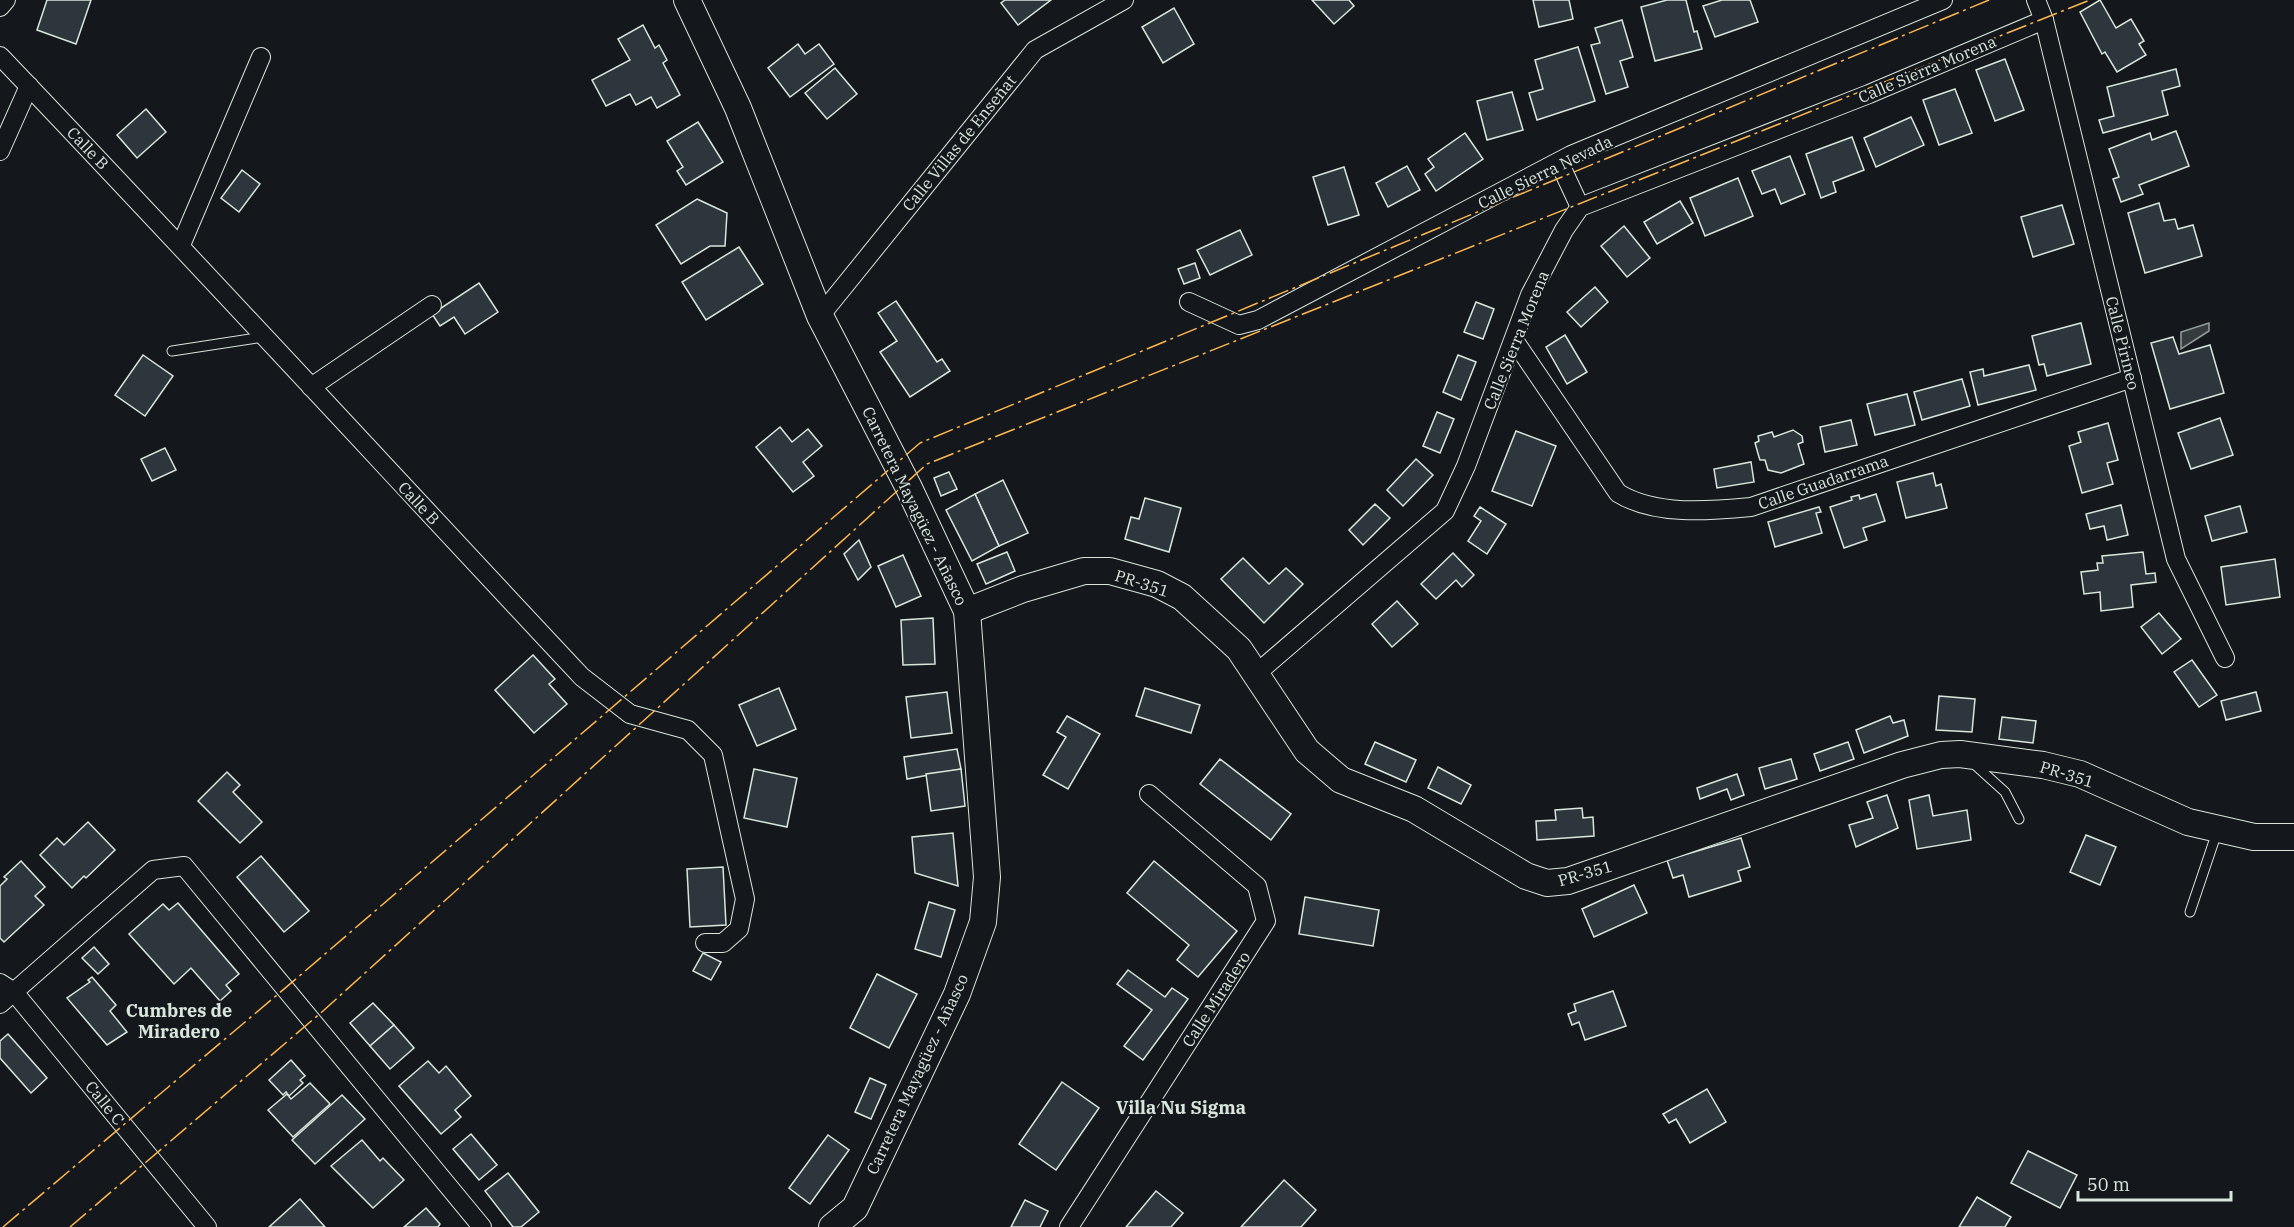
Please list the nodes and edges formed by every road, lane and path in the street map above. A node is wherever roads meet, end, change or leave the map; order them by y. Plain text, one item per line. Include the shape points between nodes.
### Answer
1 (6, 0) edge
2 (687, 0) edge
3 (1124, 0) edge
4 (1943, 0) edge
5 (2036, 0) edge
6 (0, 7) edge
7 (2044, 20) junction
8 (0, 56) edge
9 (261, 57) dead end
10 (29, 86) junction
11 (0, 151) edge
12 (1559, 162) junction
13 (1580, 207) junction
14 (181, 245) junction
15 (1189, 302) dead end
16 (432, 304) dead end
17 (820, 316) junction
18 (263, 337) junction
19 (1514, 340) junction
20 (172, 351) dead end
21 (2132, 378) junction
22 (311, 387) junction
23 (967, 611) junction
24 (2224, 658) dead end
25 (1257, 673) junction
26 (1959, 754) junction
27 (1149, 794) dead end
28 (2019, 819) dead end
29 (2218, 830) junction
30 (2294, 837) edge
31 (2190, 912) dead end
32 (705, 943) dead end
33 (7, 988) edge
34 (0, 1004) edge
35 (207, 1227) edge
36 (482, 1227) edge
37 (832, 1227) edge
38 (1070, 1227) edge

1 - 6 street
2 - 17 street, Carretera Mayagüez - Añasco via 738,108
3 - 17 street, Calle Villas de Enseñat via 1035,50
4 - 12 street, Calle Sierra Nevada
5 - 7 street, Calle Pirineo
7 - 13 street, Calle Sierra Morena via 1869,94
7 - 21 street, Calle Pirineo
8 - 10 street, Calle B
9 - 14 street
10 - 11 street
10 - 14 street, Calle B
12 - 13 street
12 - 15 street, Calle Sierra Nevada via 1258,320 1239,325
13 - 19 street, Calle Sierra Morena via 1530,295
14 - 18 street, Calle B
16 - 22 street
17 - 23 street, Carretera Mayagüez - Añasco
18 - 20 lane
18 - 22 street, Calle B
19 - 21 street, Calle Guadarrama via 1618,493 1635,504 1702,510 1751,507
19 - 25 street, Calle Sierra Morena via 1445,511
21 - 24 street, Calle Pirineo via 2176,559
22 - 32 street, Calle B via 582,677 630,714 688,730 713,755 745,899 739,929 723,943
23 - 25 street, PR-351 / PR-351 via 1084,571 1110,572 1157,584 1182,597 1239,649
23 - 37 street, Carretera Mayagüez - Añasco via 987,877 982,922 957,993 855,1208
25 - 26 street, PR-351 / PR-351 via 1307,751 1341,780 1414,809 1526,876 1547,883 1568,881 1918,760
26 - 28 lane via 1996,781 2016,808
26 - 29 street, PR-351 / PR-351 via 2018,760 2080,774 2188,822
27 - 38 street, Calle Miradero via 1257,886 1266,921
29 - 30 street, PR-351 / PR-351 via 2254,837
29 - 31 lane
33 - 34 street
33 - 35 street, Calle C
33 - 36 street via 153,870 184,866

